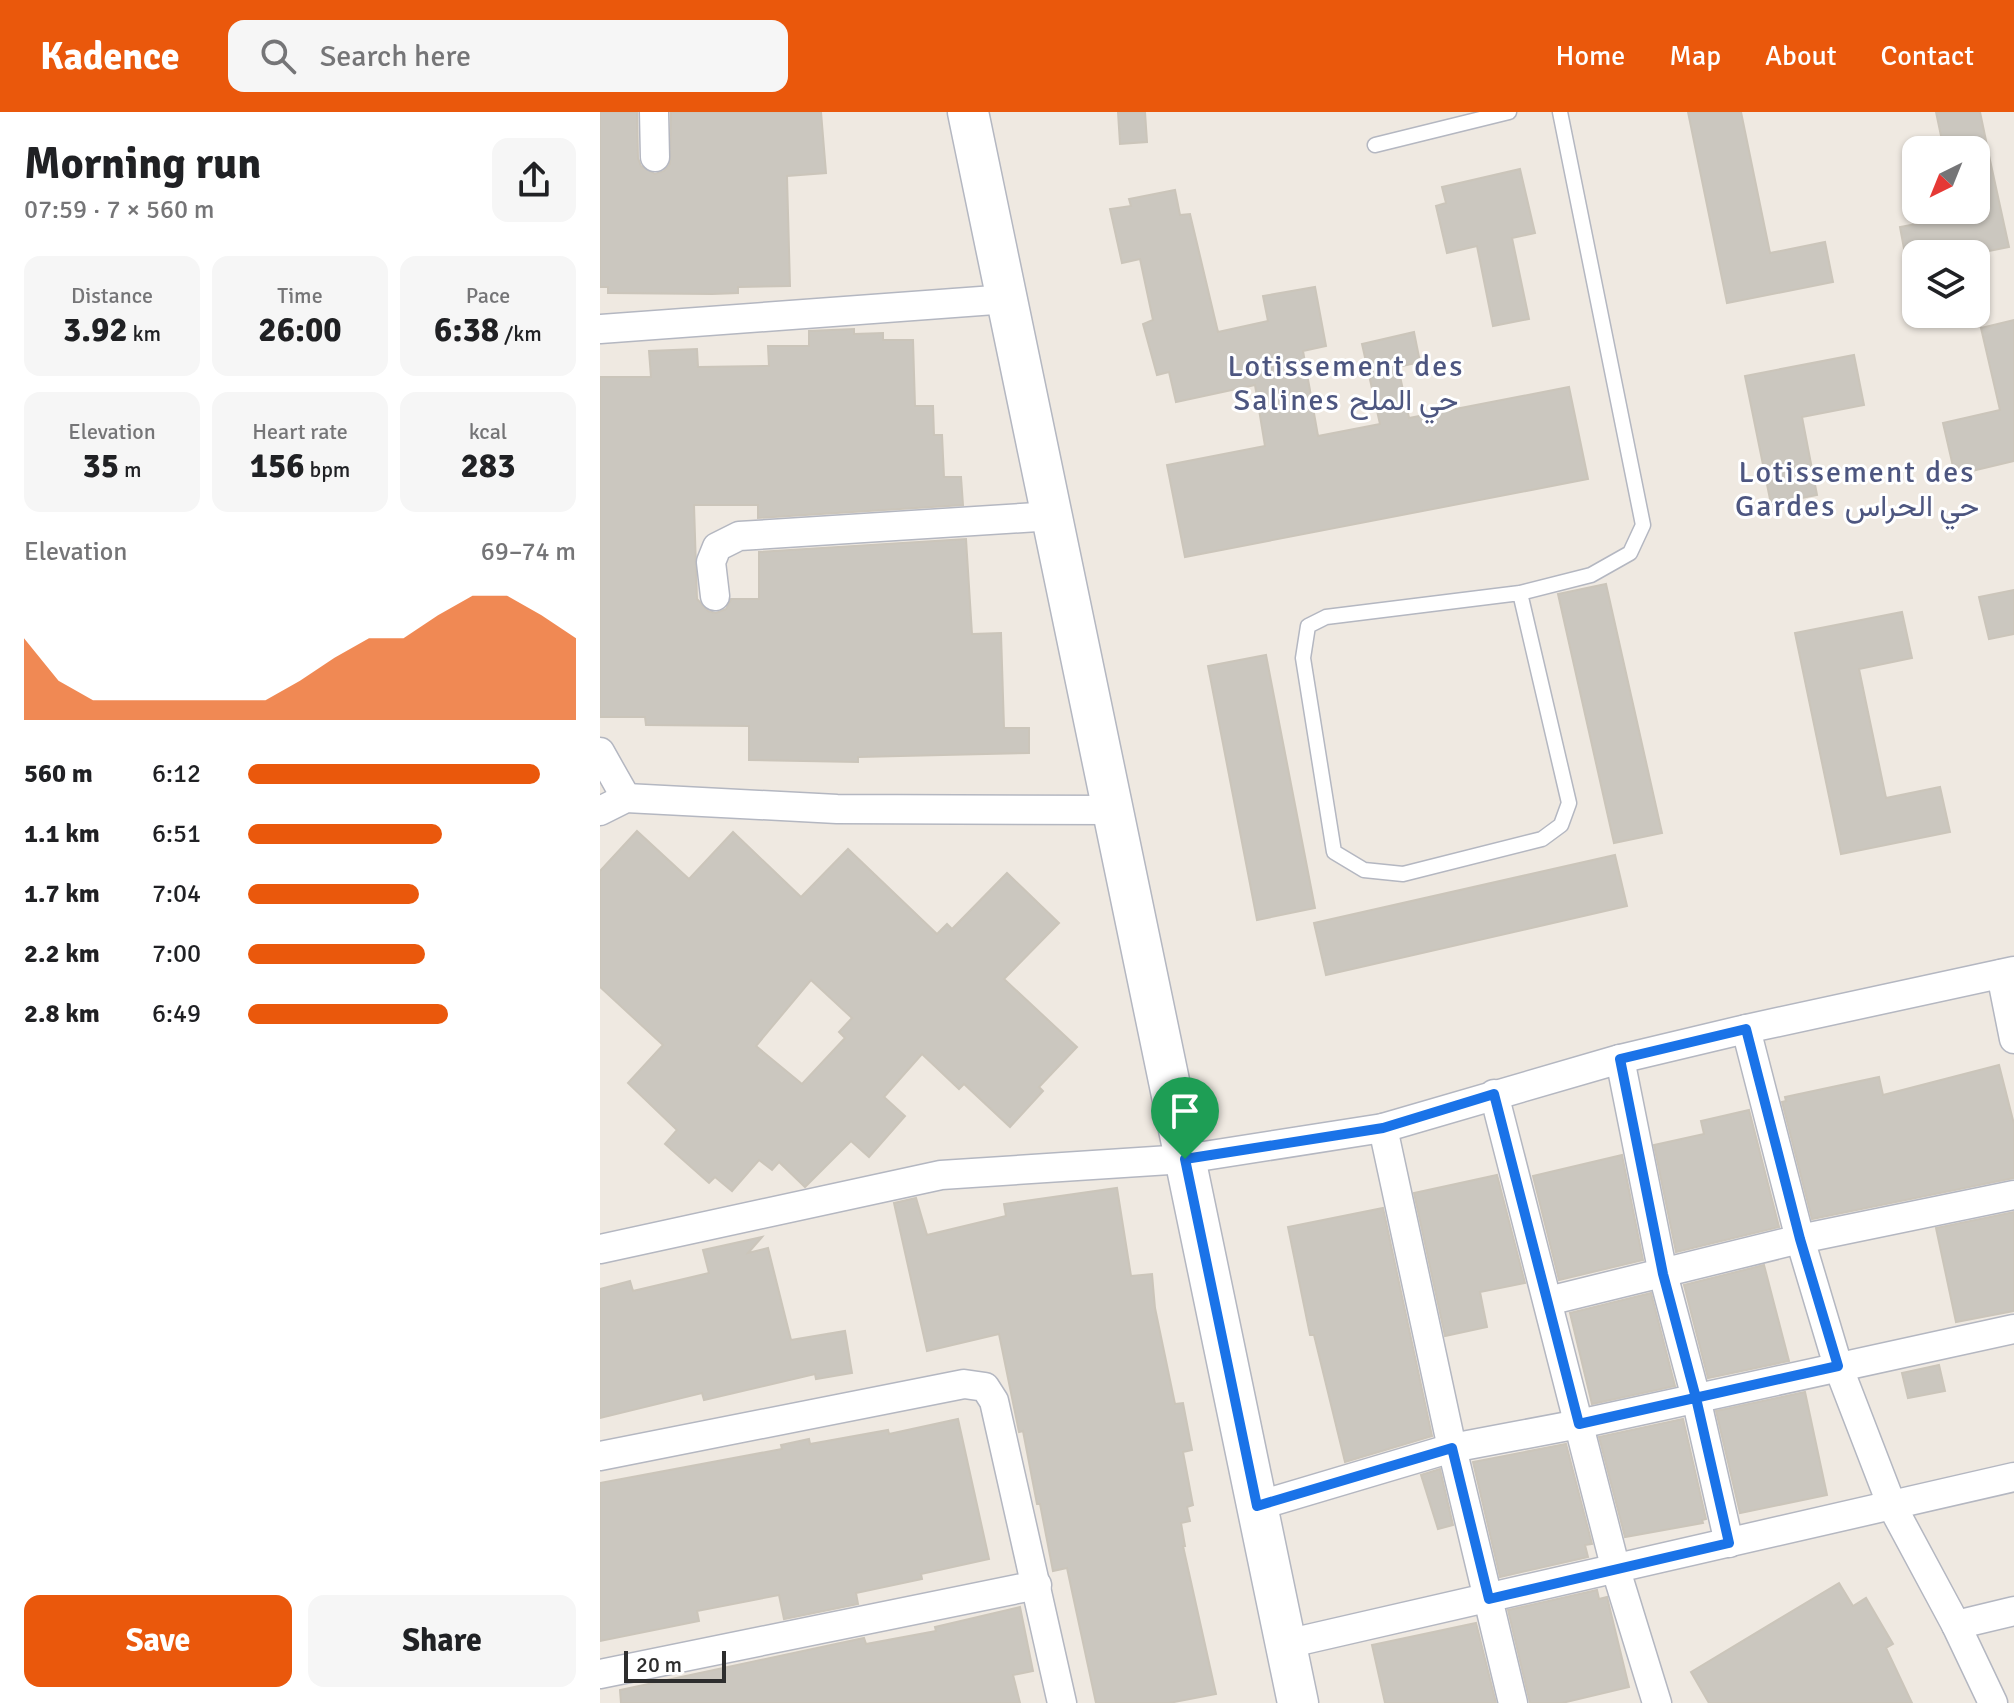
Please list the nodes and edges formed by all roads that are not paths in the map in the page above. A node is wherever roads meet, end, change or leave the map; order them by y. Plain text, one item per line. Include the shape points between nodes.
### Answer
1 (654, 112) edge
2 (968, 112) edge
3 (1509, 112) edge
4 (1560, 112) edge
5 (1375, 145) dead end
6 (655, 157) dead end
7 (1008, 299) junction
8 (600, 329) edge
9 (1053, 516) junction
10 (1520, 593) junction
11 (715, 596) dead end
12 (600, 752) edge
13 (626, 798) junction
14 (1114, 810) junction
15 (600, 811) edge
16 (2007, 972) edge
17 (1746, 1029) junction
18 (2014, 1039) edge
19 (1620, 1059) junction
20 (1494, 1094) junction
21 (1383, 1128) junction
22 (1185, 1159) junction
23 (2014, 1195) edge
24 (1800, 1239) junction
25 (600, 1249) edge
26 (1663, 1274) junction
27 (1548, 1301) junction
28 (2014, 1329) edge
29 (1838, 1366) junction
30 (1696, 1398) junction
31 (1579, 1424) junction
32 (1452, 1448) junction
33 (600, 1456) edge
34 (2014, 1477) edge
35 (1257, 1506) junction
36 (1892, 1506) junction
37 (1729, 1543) junction
38 (1616, 1570) junction
39 (1037, 1585) junction
40 (1489, 1599) junction
41 (2014, 1611) edge
42 (1956, 1625) junction
43 (1286, 1644) junction
44 (600, 1674) edge
45 (1062, 1703) edge
46 (1298, 1703) edge
47 (1513, 1703) edge
48 (1656, 1703) edge
49 (1993, 1703) edge

1 - 6 street
2 - 7 main road
3 - 5 lane
4 - 10 lane via 1643,525 1630,553 1591,575
7 - 8 street
7 - 9 main road
9 - 11 street via 739,536 717,547 711,562
9 - 14 main road
10 - 10 lane via 1326,617 1308,626 1303,658 1334,852 1364,870 1403,874 1542,839 1561,825 1569,803
12 - 13 street
13 - 14 street via 837,809
13 - 15 street
14 - 22 main road
16 - 17 street
16 - 18 street
17 - 19 street
17 - 24 street
19 - 20 street
19 - 26 street
20 - 21 street
20 - 27 street
21 - 22 street
21 - 32 street
22 - 25 street via 941,1175
22 - 35 main road
23 - 24 street
24 - 26 street
24 - 29 street
26 - 27 street
26 - 30 street
27 - 31 street
28 - 29 street
29 - 30 street
29 - 36 street
30 - 31 street
30 - 37 street
31 - 32 street
31 - 38 street
32 - 35 street
32 - 40 street
33 - 39 street via 964,1384 985,1387 994,1401
34 - 36 street
35 - 43 main road
36 - 37 street
36 - 42 street
37 - 38 street
38 - 40 street
38 - 48 street
39 - 44 street
39 - 45 street
40 - 43 street
40 - 47 street
41 - 42 street
42 - 49 street
43 - 46 main road

